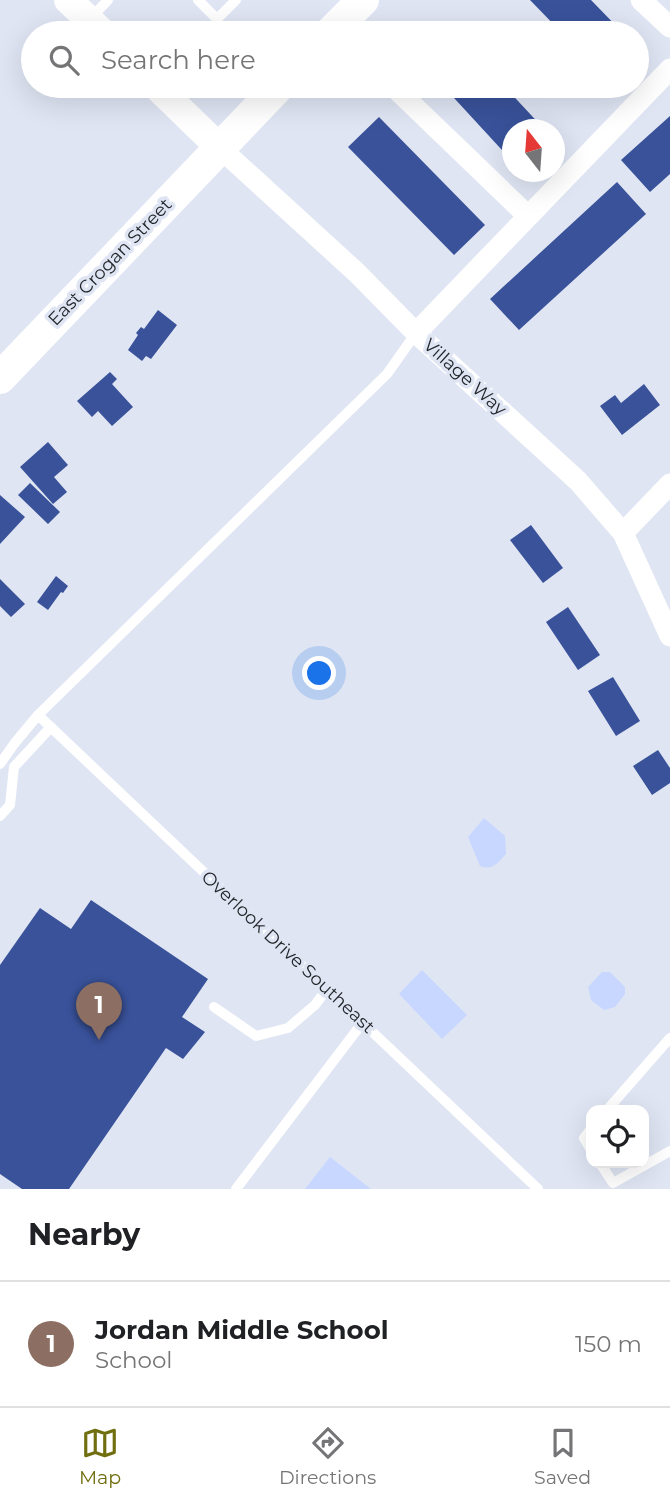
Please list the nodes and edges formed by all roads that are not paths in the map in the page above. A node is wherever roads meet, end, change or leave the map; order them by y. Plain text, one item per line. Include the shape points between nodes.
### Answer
1 (68, 0) edge
2 (198, 0) edge
3 (236, 0) edge
4 (363, 0) edge
5 (642, 0) edge
6 (100, 18) edge
7 (342, 21) edge
8 (670, 27) edge
9 (670, 69) edge
10 (649, 91) edge
11 (168, 98) edge
12 (268, 98) edge
13 (405, 98) edge
14 (642, 98) edge
15 (220, 148) junction
16 (528, 216) junction
17 (416, 333) junction
18 (0, 378) edge
19 (670, 484) edge
20 (624, 533) junction
21 (670, 636) edge
22 (38, 715) junction
23 (51, 727) junction
24 (0, 764) edge
25 (0, 816) edge
26 (327, 989) junction
27 (214, 1007) dead end
28 (363, 1022) junction
29 (670, 1038) edge
30 (611, 1105) edge
31 (670, 1151) edge
32 (649, 1163) edge
33 (603, 1168) edge
34 (640, 1168) edge
35 (236, 1189) edge
36 (538, 1189) edge

1 - 6 street
2 - 3 lane via 217,19
4 - 7 main road
5 - 8 street
9 - 10 street
11 - 15 street
12 - 15 main road, East Crogan Street
13 - 16 street
14 - 16 street
15 - 17 street, Village Way
15 - 18 main road, East Crogan Street
16 - 17 street
17 - 20 street, Village Way via 578,481
17 - 22 lane via 387,374
19 - 20 street
20 - 21 street, Village Way
22 - 23 lane, Overlook Drive Southeast
22 - 24 lane
23 - 25 lane via 14,767 10,805
23 - 26 lane, Overlook Drive Southeast
26 - 27 lane via 288,1028 256,1036
26 - 28 lane, Overlook Drive Southeast
28 - 35 lane
28 - 36 lane, Overlook Drive Southeast
29 - 30 lane
31 - 32 lane
33 - 34 lane via 613,1183

